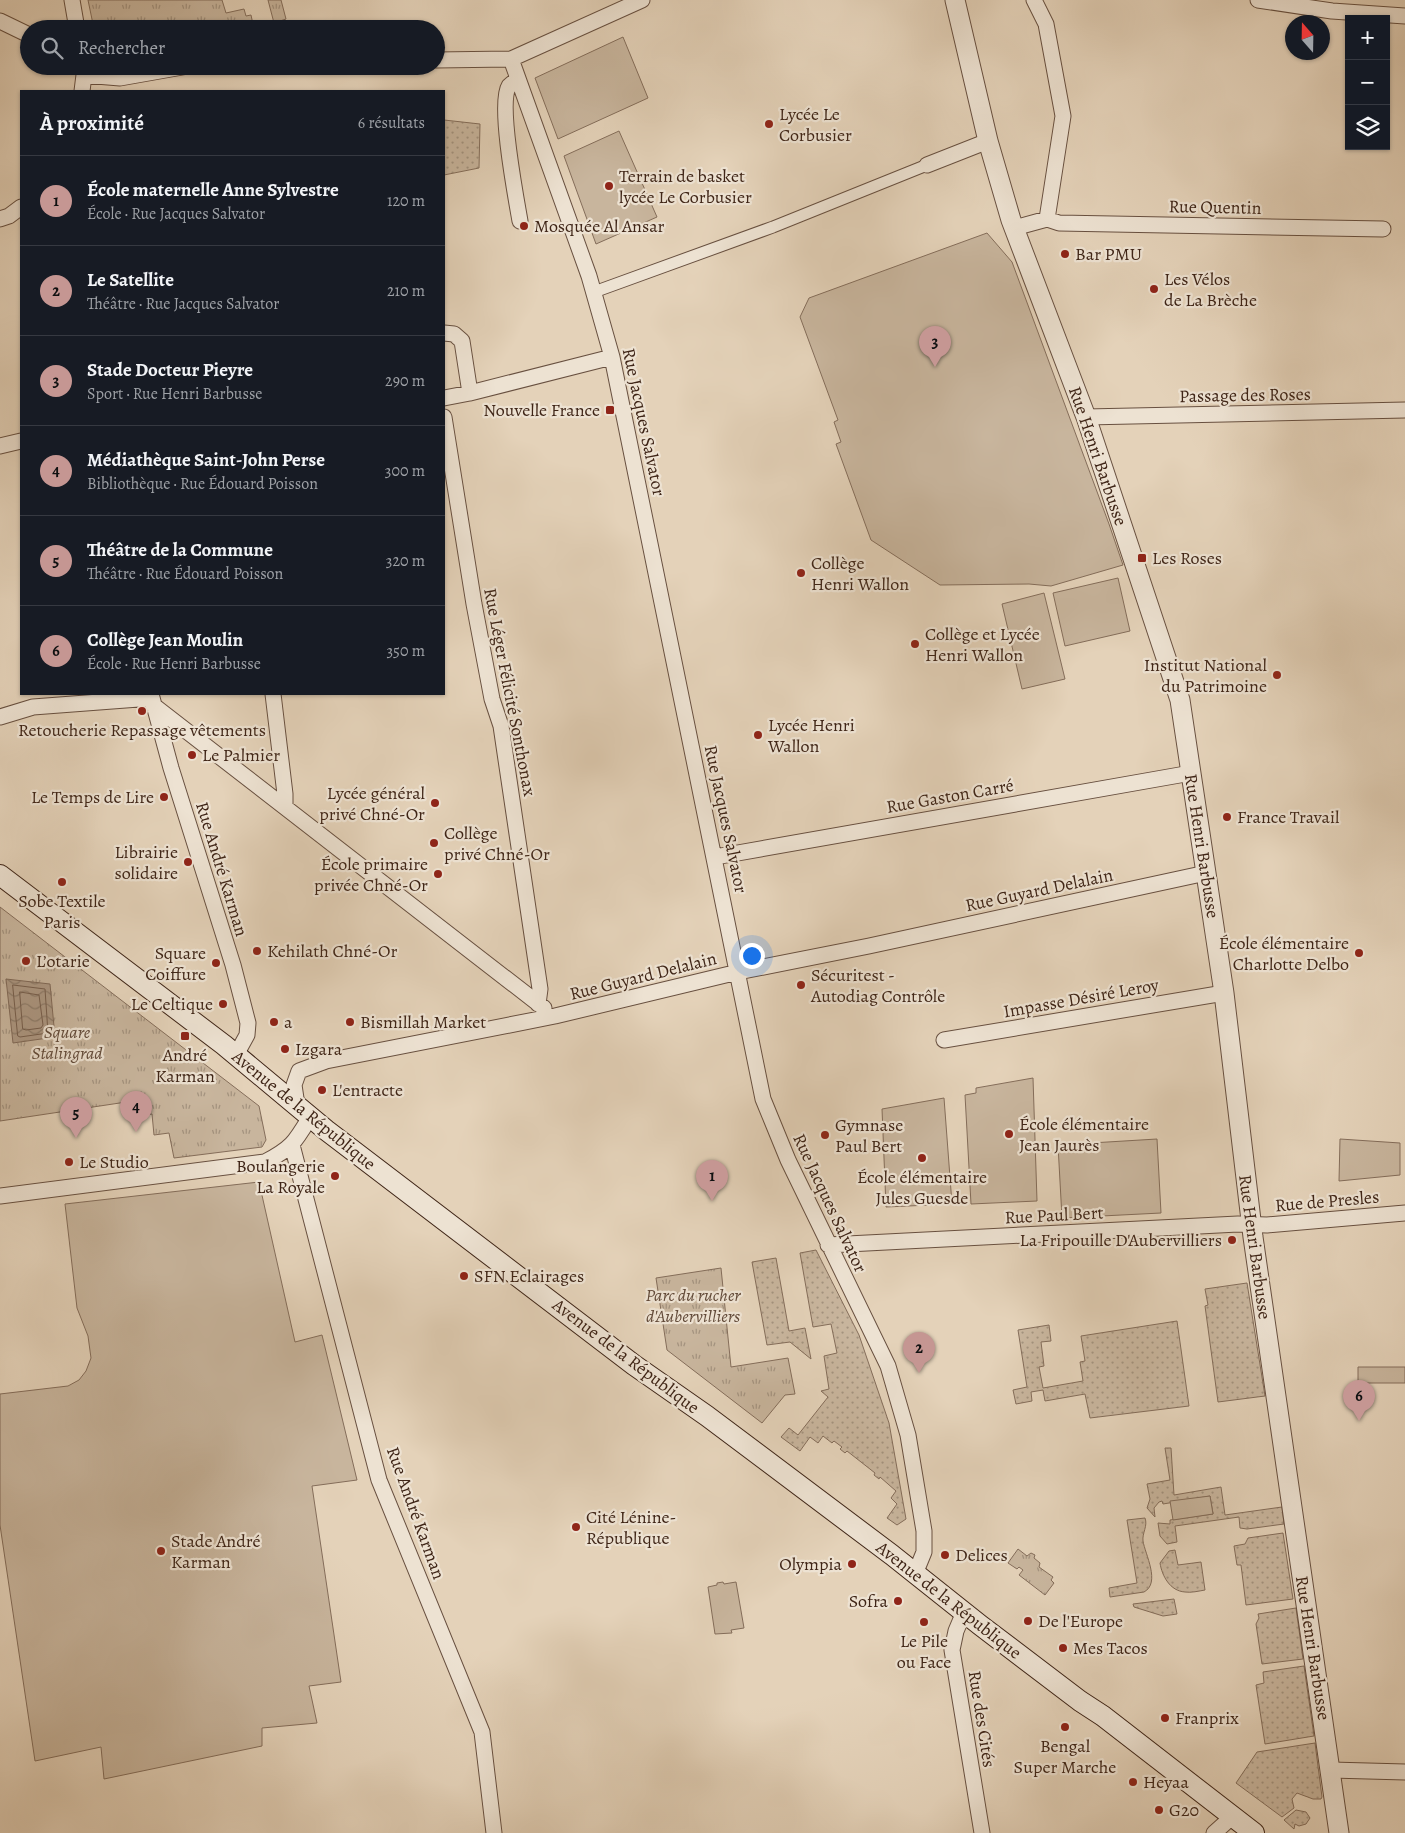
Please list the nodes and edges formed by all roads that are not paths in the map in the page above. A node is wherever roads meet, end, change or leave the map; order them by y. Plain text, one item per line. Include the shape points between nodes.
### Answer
1 (72, 0) edge
2 (642, 0) edge
3 (955, 0) edge
4 (1034, 0) edge
5 (1043, 0) edge
6 (1258, 0) edge
7 (1320, 5) edge
8 (1405, 16) edge
9 (75, 20) edge
10 (0, 21) edge
11 (1046, 24) junction
12 (20, 31) edge
13 (511, 59) junction
14 (445, 60) edge
15 (81, 75) edge
16 (107, 75) edge
17 (137, 75) edge
18 (518, 79) junction
19 (82, 90) edge
20 (988, 141) junction
21 (927, 165) joint
22 (20, 208) edge
23 (0, 219) edge
24 (1048, 219) junction
25 (520, 221) dead end
26 (1014, 228) junction
27 (1383, 229) dead end
28 (594, 292) junction
29 (445, 333) edge
30 (612, 357) junction
31 (470, 393) junction
32 (445, 398) edge
33 (1405, 410) edge
34 (1086, 418) junction
35 (445, 423) edge
36 (20, 441) edge
37 (0, 446) edge
38 (272, 695) edge
39 (152, 699) edge
40 (0, 717) edge
41 (1191, 773) junction
42 (285, 807) junction
43 (715, 857) junction
44 (1206, 873) junction
45 (0, 875) edge
46 (738, 972) junction
47 (1224, 993) junction
48 (538, 1004) junction
49 (555, 1016) junction
50 (944, 1040) dead end
51 (236, 1054) junction
52 (304, 1111) junction
53 (292, 1145) junction
54 (0, 1196) edge
55 (1405, 1212) edge
56 (1252, 1224) junction
57 (828, 1245) junction
58 (915, 1574) junction
59 (964, 1612) junction
60 (1331, 1770) junction
61 (1405, 1772) edge
62 (1233, 1816) junction
63 (494, 1833) edge
64 (982, 1833) edge
65 (1214, 1833) edge
66 (1254, 1833) edge
67 (1339, 1833) edge

1 - 9 street
2 - 13 street
3 - 20 street, Rue Henri Barbusse
4 - 11 street
5 - 11 street
6 - 7 street
7 - 8 street
10 - 12 street
11 - 24 street via 1063,116
13 - 14 street
13 - 18 street, Rue Jacques Salvator
15 - 19 street
16 - 17 street via 120,78
18 - 25 street via 509,87 506,103 510,159
18 - 28 street, Rue Jacques Salvator
20 - 21 street
20 - 26 street, Rue Henri Barbusse
21 - 28 street via 773,227
22 - 23 street
24 - 26 street
24 - 27 street, Rue Quentin via 1059,223
26 - 34 street, Rue Henri Barbusse
28 - 30 street, Rue Jacques Salvator
29 - 31 street via 454,334 462,341
30 - 31 street
30 - 43 street, Rue Jacques Salvator
31 - 32 street
33 - 34 street, Passage des Roses
34 - 41 street, Rue Henri Barbusse via 1180,700
35 - 48 street, Rue Léger Félicité Sonthonax via 474,604 492,700 501,726 540,989
36 - 37 street
38 - 42 street
39 - 40 street via 33,707
39 - 42 street
39 - 51 street, Rue André Karman via 248,1023 247,1034
41 - 43 street, Rue Gaston Carré
41 - 44 street, Rue Henri Barbusse
42 - 48 street
43 - 46 street, Rue Jacques Salvator
44 - 46 street, Rue Guyard Delalain
44 - 47 street, Rue Henri Barbusse
45 - 51 main road, Avenue de la République
46 - 49 street, Rue Guyard Delalain
46 - 57 street, Rue Jacques Salvator via 763,1099
47 - 50 street, Impasse Désiré Leroy
47 - 56 street, Rue Henri Barbusse
48 - 49 street
49 - 52 street, Rue Guyard Delalain via 326,1061 299,1071 294,1085
51 - 52 main road, Avenue de la République
52 - 53 street
52 - 58 main road, Avenue de la République via 634,1365 715,1422
53 - 54 street via 265,1162
53 - 63 street, Rue André Karman via 379,1480 482,1732
55 - 56 street, Rue de Presles
56 - 57 street, Rue Paul Bert
56 - 60 street, Rue Henri Barbusse
57 - 58 street, Rue Jacques Salvator via 888,1366 905,1425 924,1531 924,1552
58 - 59 main road, Avenue de la République
59 - 62 main road, Avenue de la République
59 - 64 street, Rue des Cités via 952,1650
60 - 61 street
60 - 67 street, Rue Henri Barbusse
62 - 65 street
62 - 66 main road, Avenue de la République

